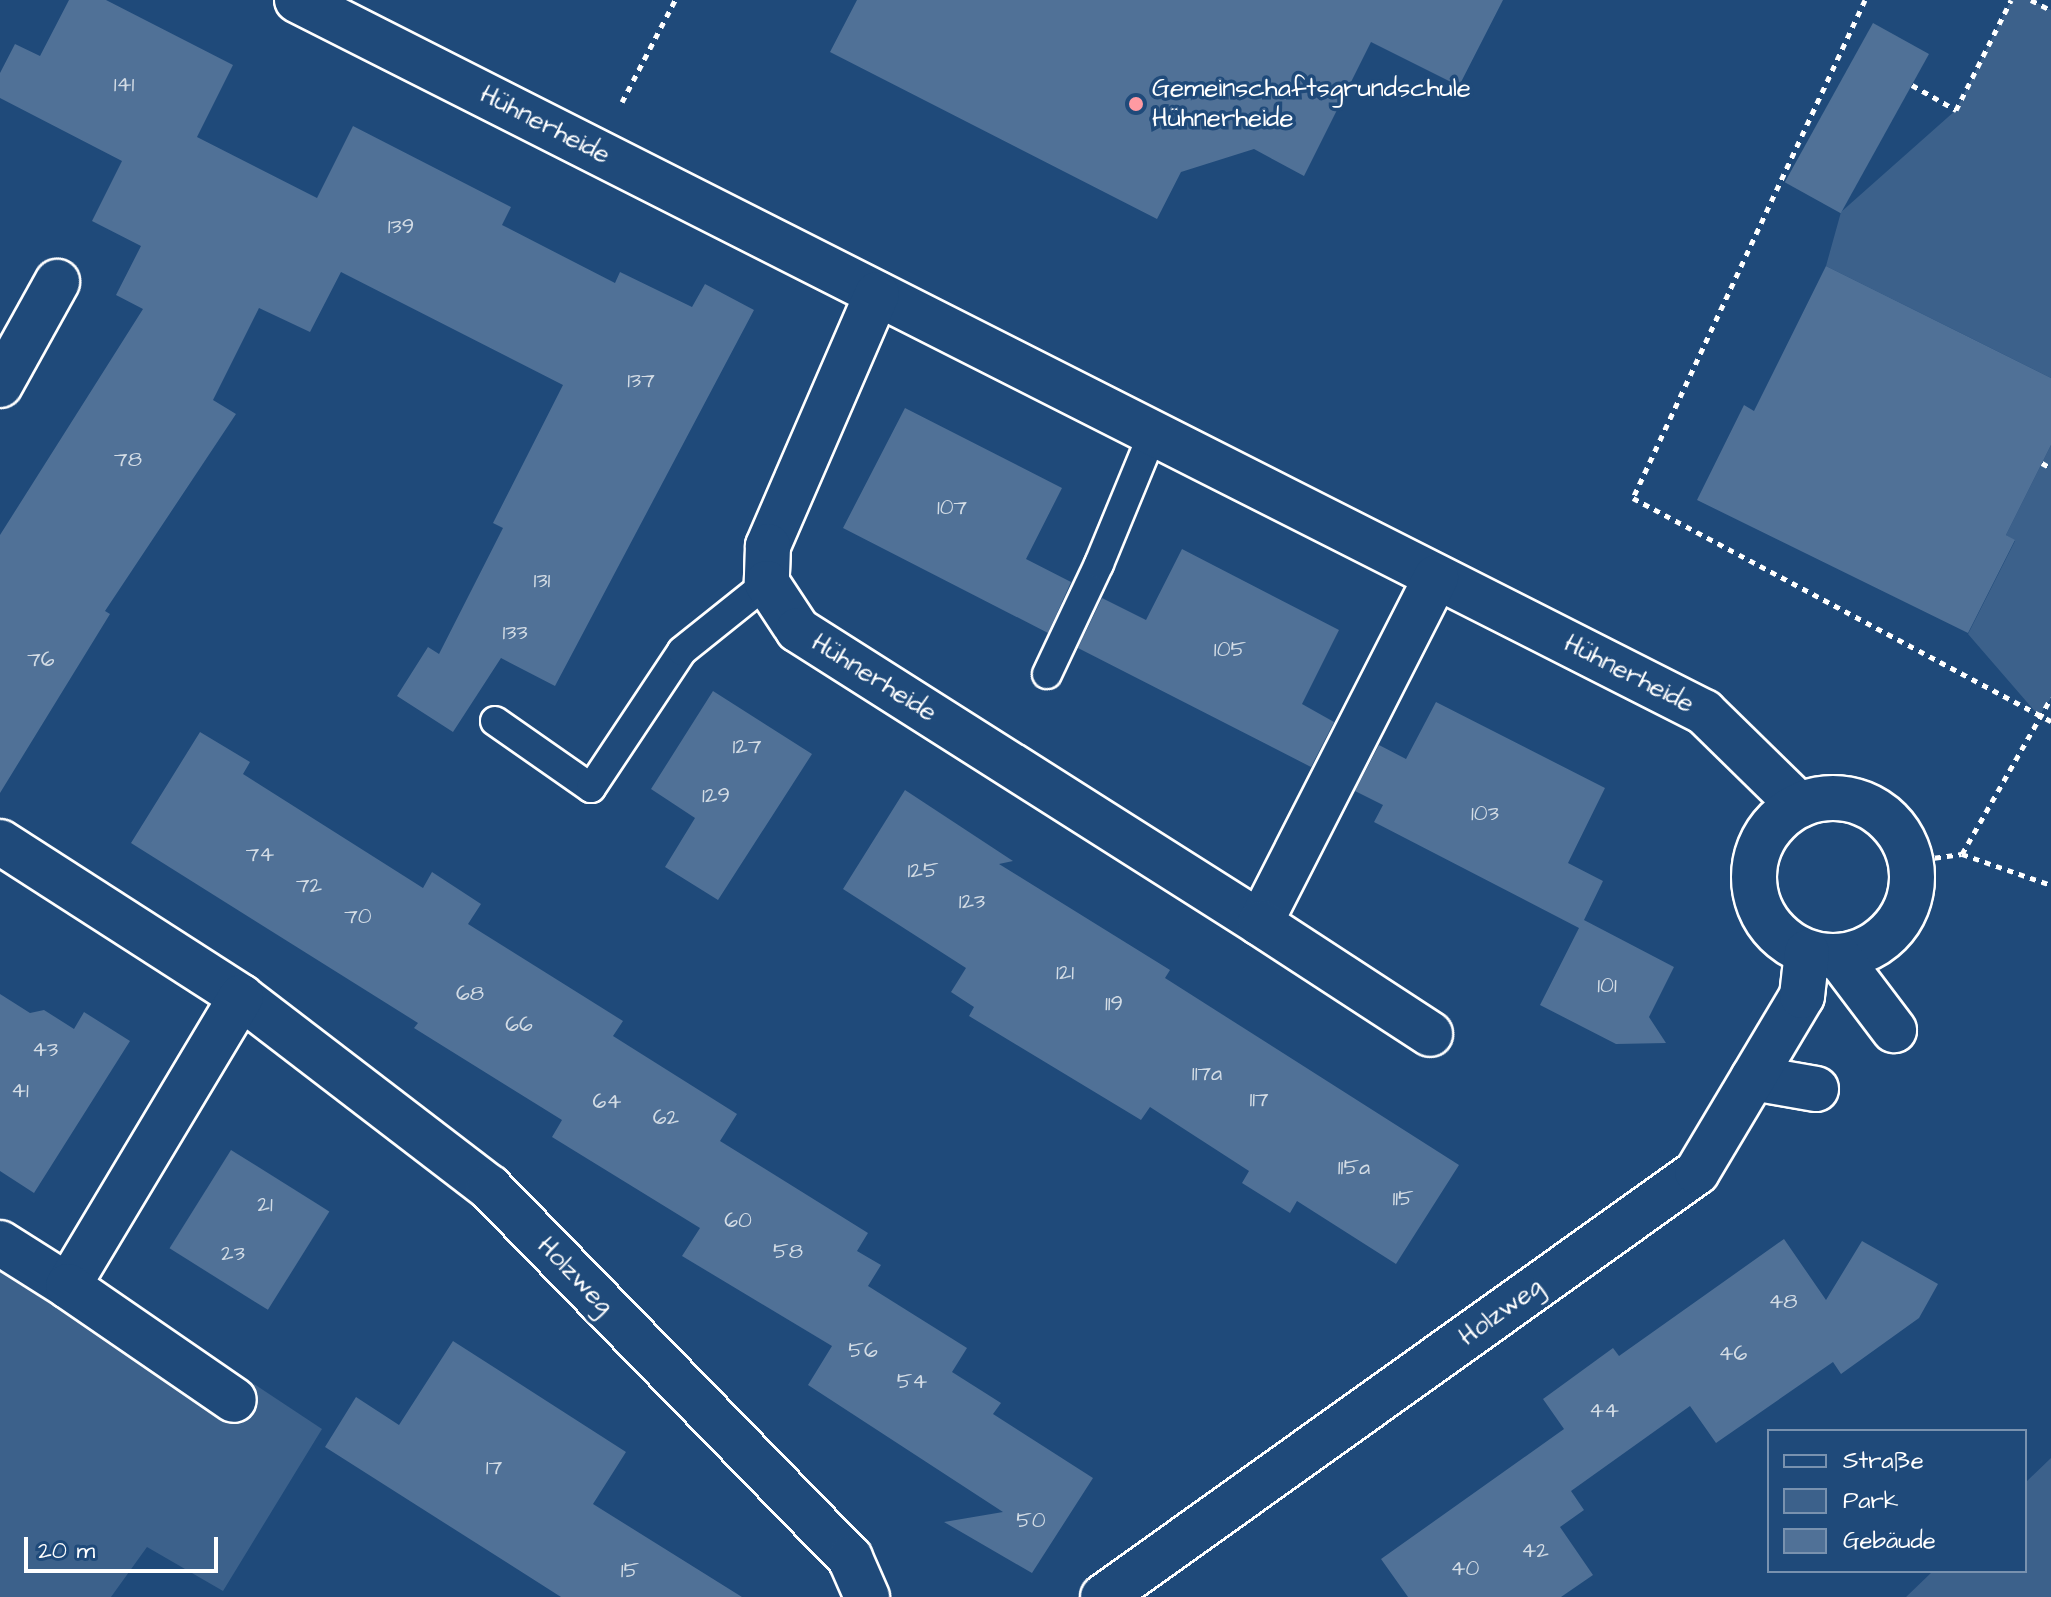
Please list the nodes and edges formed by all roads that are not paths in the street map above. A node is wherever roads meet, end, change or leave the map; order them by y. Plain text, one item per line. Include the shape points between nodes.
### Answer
1 (297, 0) edge
2 (57, 282) dead end
3 (877, 294) junction
4 (0, 385) edge
5 (1153, 433) junction
6 (1436, 577) junction
7 (767, 583) junction
8 (1047, 674) dead end
9 (495, 721) dead end
10 (1799, 805) junction
11 (0, 842) edge
12 (1260, 923) junction
13 (1822, 954) junction
14 (241, 997) junction
15 (1894, 1030) dead end
16 (1430, 1034) dead end
17 (1753, 1078) junction
18 (1816, 1089) dead end
19 (0, 1243) edge
20 (68, 1286) junction
21 (234, 1400) dead end
22 (867, 1597) edge
23 (1103, 1597) edge

1 - 3 street, Hühnerheide
2 - 4 street
3 - 5 street, Hühnerheide
3 - 7 street via 768,546
5 - 6 street, Hühnerheide
5 - 8 lane
6 - 10 street, Hühnerheide via 1704,712
6 - 12 street
7 - 9 lane via 682,651 591,788
7 - 12 street, Hühnerheide via 798,630
10 - 13 street via 1774,823 1758,850 1753,882 1761,911 1779,936
10 - 13 street via 1829,797 1861,801 1887,817 1906,843 1911,861 1909,903 1893,930 1868,949
11 - 14 street, Holzweg
12 - 16 street, Hühnerheide
13 - 15 street
13 - 17 street, Holzweg
14 - 20 street
14 - 22 street, Holzweg via 489,1187 850,1558
17 - 18 street
17 - 23 street, Holzweg via 1697,1172
19 - 20 street
20 - 21 street

